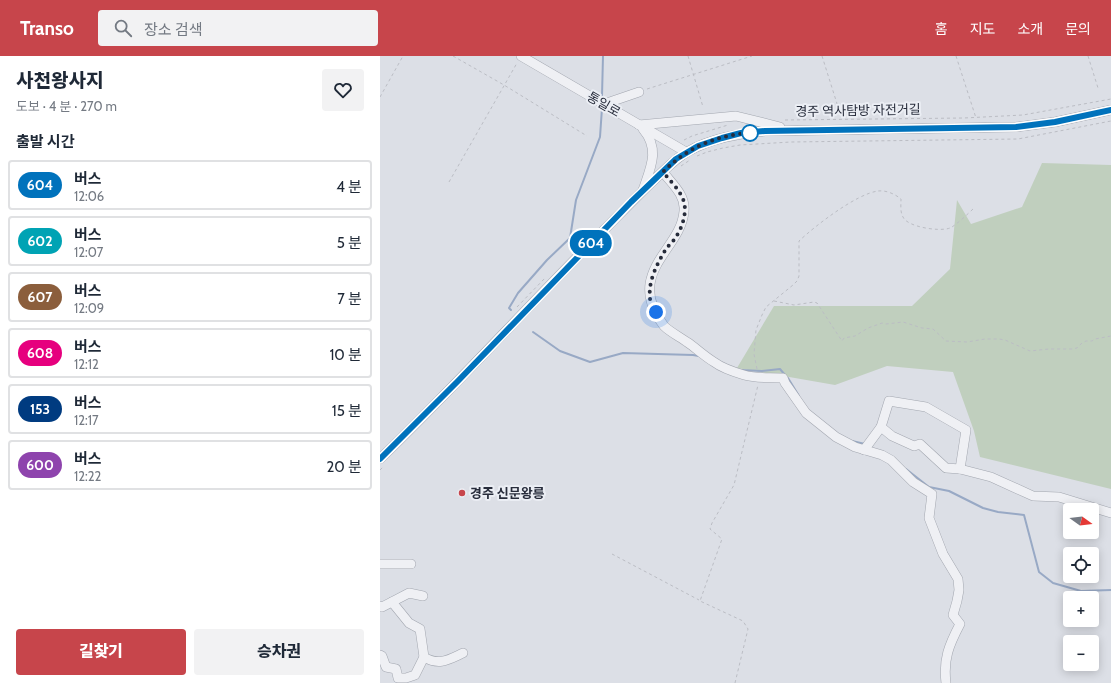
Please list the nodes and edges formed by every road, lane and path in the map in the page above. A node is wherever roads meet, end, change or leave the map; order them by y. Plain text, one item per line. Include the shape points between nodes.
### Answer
1 (403, 56) edge
2 (453, 56) edge
3 (521, 56) edge
4 (688, 56) edge
5 (752, 56) edge
6 (822, 56) edge
7 (956, 56) edge
8 (1088, 56) edge
9 (694, 74) junction
10 (504, 85) junction
11 (1098, 88) dead end
12 (639, 92) joint
13 (380, 97) edge
14 (1111, 99) edge
15 (604, 104) junction
16 (703, 107) dead end
17 (839, 110) dead end
18 (1111, 110) edge
19 (976, 118) junction
20 (780, 120) dead end
21 (1111, 120) edge
22 (734, 123) dead end
23 (639, 125) junction
24 (977, 128) junction
25 (790, 130) junction
26 (587, 136) dead end
27 (681, 142) dead end
28 (686, 152) junction
29 (681, 166) dead end
30 (663, 172) junction
31 (449, 182) dead end
32 (642, 191) junction
33 (974, 208) dead end
34 (774, 301) junction
35 (1111, 336) edge
36 (758, 378) junction
37 (881, 427) junction
38 (866, 447) junction
39 (383, 462) edge
40 (960, 469) junction
41 (380, 470) edge
42 (1111, 512) edge
43 (612, 554) dead end
44 (380, 564) edge
45 (411, 564) dead end
46 (423, 596) dead end
47 (700, 601) junction
48 (392, 602) junction
49 (380, 606) edge
50 (463, 653) dead end
51 (380, 655) edge
52 (424, 657) junction
53 (398, 680) edge
54 (736, 683) edge
55 (946, 683) edge

1 - 13 path
2 - 10 path
3 - 10 path
3 - 15 street, 통일로
4 - 9 path
5 - 9 path
6 - 17 path
7 - 19 path
8 - 11 path
9 - 12 path
9 - 16 path
10 - 26 path
10 - 31 path
12 - 15 street
14 - 19 path, 경주 역사탐방 자전거길 via 1024,115
15 - 23 street, 통일로
18 - 24 street via 1055,122
19 - 20 path, 경주 역사탐방 자전거길
19 - 24 path
21 - 29 path via 1018,139 740,145 707,152
22 - 27 path
23 - 25 street via 736,116
23 - 28 street, 통일로
23 - 32 street via 649,136 653,148
24 - 25 street
25 - 28 street via 741,133
28 - 30 street
30 - 32 street
30 - 36 street via 682,196 684,210 682,226 667,248 650,283 650,299 665,327 714,362
32 - 39 street
33 - 34 path via 950,228 931,229 903,219 901,199 897,196 883,191 869,193 842,209 799,241 797,281
34 - 35 path via 794,305 814,302 842,341 882,323 903,322 933,329 946,341 999,339 1030,351 1072,349 1086,341
34 - 36 path via 766,307 756,330 754,354
36 - 38 street via 784,378 806,413 836,437
36 - 47 path via 734,485 710,529 722,539
37 - 38 street
37 - 40 street via 892,436 914,446 920,444 946,468
37 - 40 street via 889,401 926,408 966,430
38 - 55 street via 891,460 913,482 932,494 929,518 943,554 958,579 959,590 953,615 960,624 946,658
39 - 41 path
40 - 42 street via 991,477 1033,496 1059,497
43 - 47 path
44 - 45 street
46 - 48 street via 409,593
47 - 54 path via 743,621 748,629
48 - 49 street
48 - 52 street via 408,623 420,629
50 - 52 street via 443,662 432,662
51 - 53 street via 386,667 396,669
52 - 53 street via 415,675

